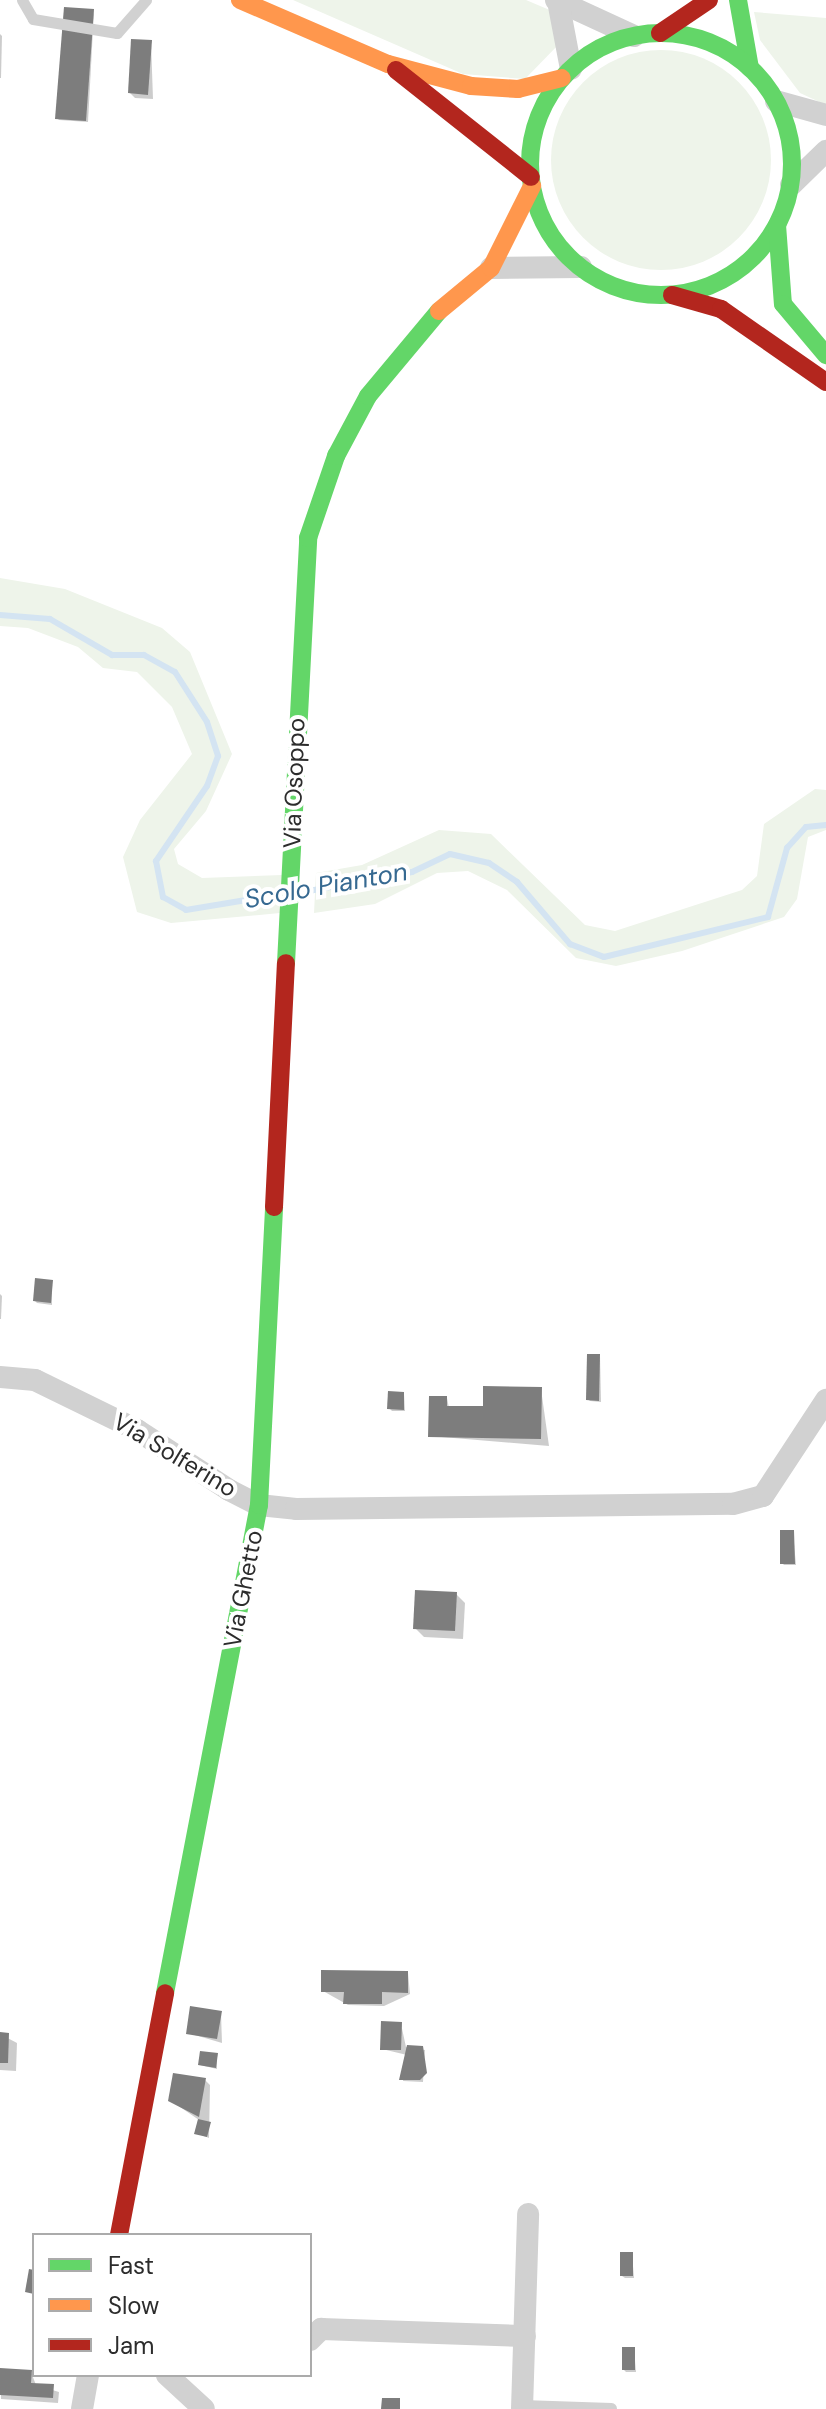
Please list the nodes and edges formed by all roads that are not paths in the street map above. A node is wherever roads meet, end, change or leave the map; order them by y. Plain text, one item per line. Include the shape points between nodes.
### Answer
1 (22, 0) edge
2 (146, 0) edge
3 (240, 0) edge
4 (709, 0) edge
5 (738, 0) edge
6 (557, 1) edge
7 (660, 33) junction
8 (634, 36) junction
9 (388, 64) junction
10 (750, 68) junction
11 (566, 74) junction
12 (776, 101) junction
13 (826, 115) edge
14 (826, 151) edge
15 (531, 182) junction
16 (791, 185) junction
17 (777, 225) junction
18 (581, 267) junction
19 (491, 268) junction
20 (670, 294) junction
21 (826, 355) edge
22 (826, 382) edge
23 (0, 1377) edge
24 (826, 1400) edge
25 (259, 1505) junction
26 (528, 2214) dead end
27 (119, 2233) edge
28 (525, 2336) junction
29 (312, 2338) edge
30 (88, 2377) edge
31 (169, 2377) edge
32 (522, 2407) edge
33 (611, 2408) edge
34 (82, 2409) edge
35 (204, 2409) edge

1 - 2 lane via 33,19 117,33
3 - 9 street
4 - 7 street
5 - 10 street
6 - 8 street
6 - 11 street
7 - 8 street
7 - 10 street via 715,44
8 - 11 street
9 - 11 street via 496,89
9 - 15 street
10 - 12 street
11 - 15 street via 539,114
12 - 13 street
12 - 16 street via 791,142
14 - 16 street
15 - 18 street via 554,239
15 - 19 street, Via Osoppo
16 - 17 street
17 - 20 street via 733,273
17 - 21 street via 783,304
18 - 19 street
18 - 20 street via 623,289
19 - 25 street, Via Osoppo via 423,324 384,371 351,425 316,512 304,568
20 - 22 street via 721,309
23 - 25 street, Via Solferino via 35,1380 137,1430
24 - 25 street, Via Ghetto via 763,1496 733,1504
25 - 27 street, Via Ghetto
26 - 28 street
28 - 29 street via 321,2329
28 - 32 street
30 - 34 street
31 - 35 street
32 - 33 lane

